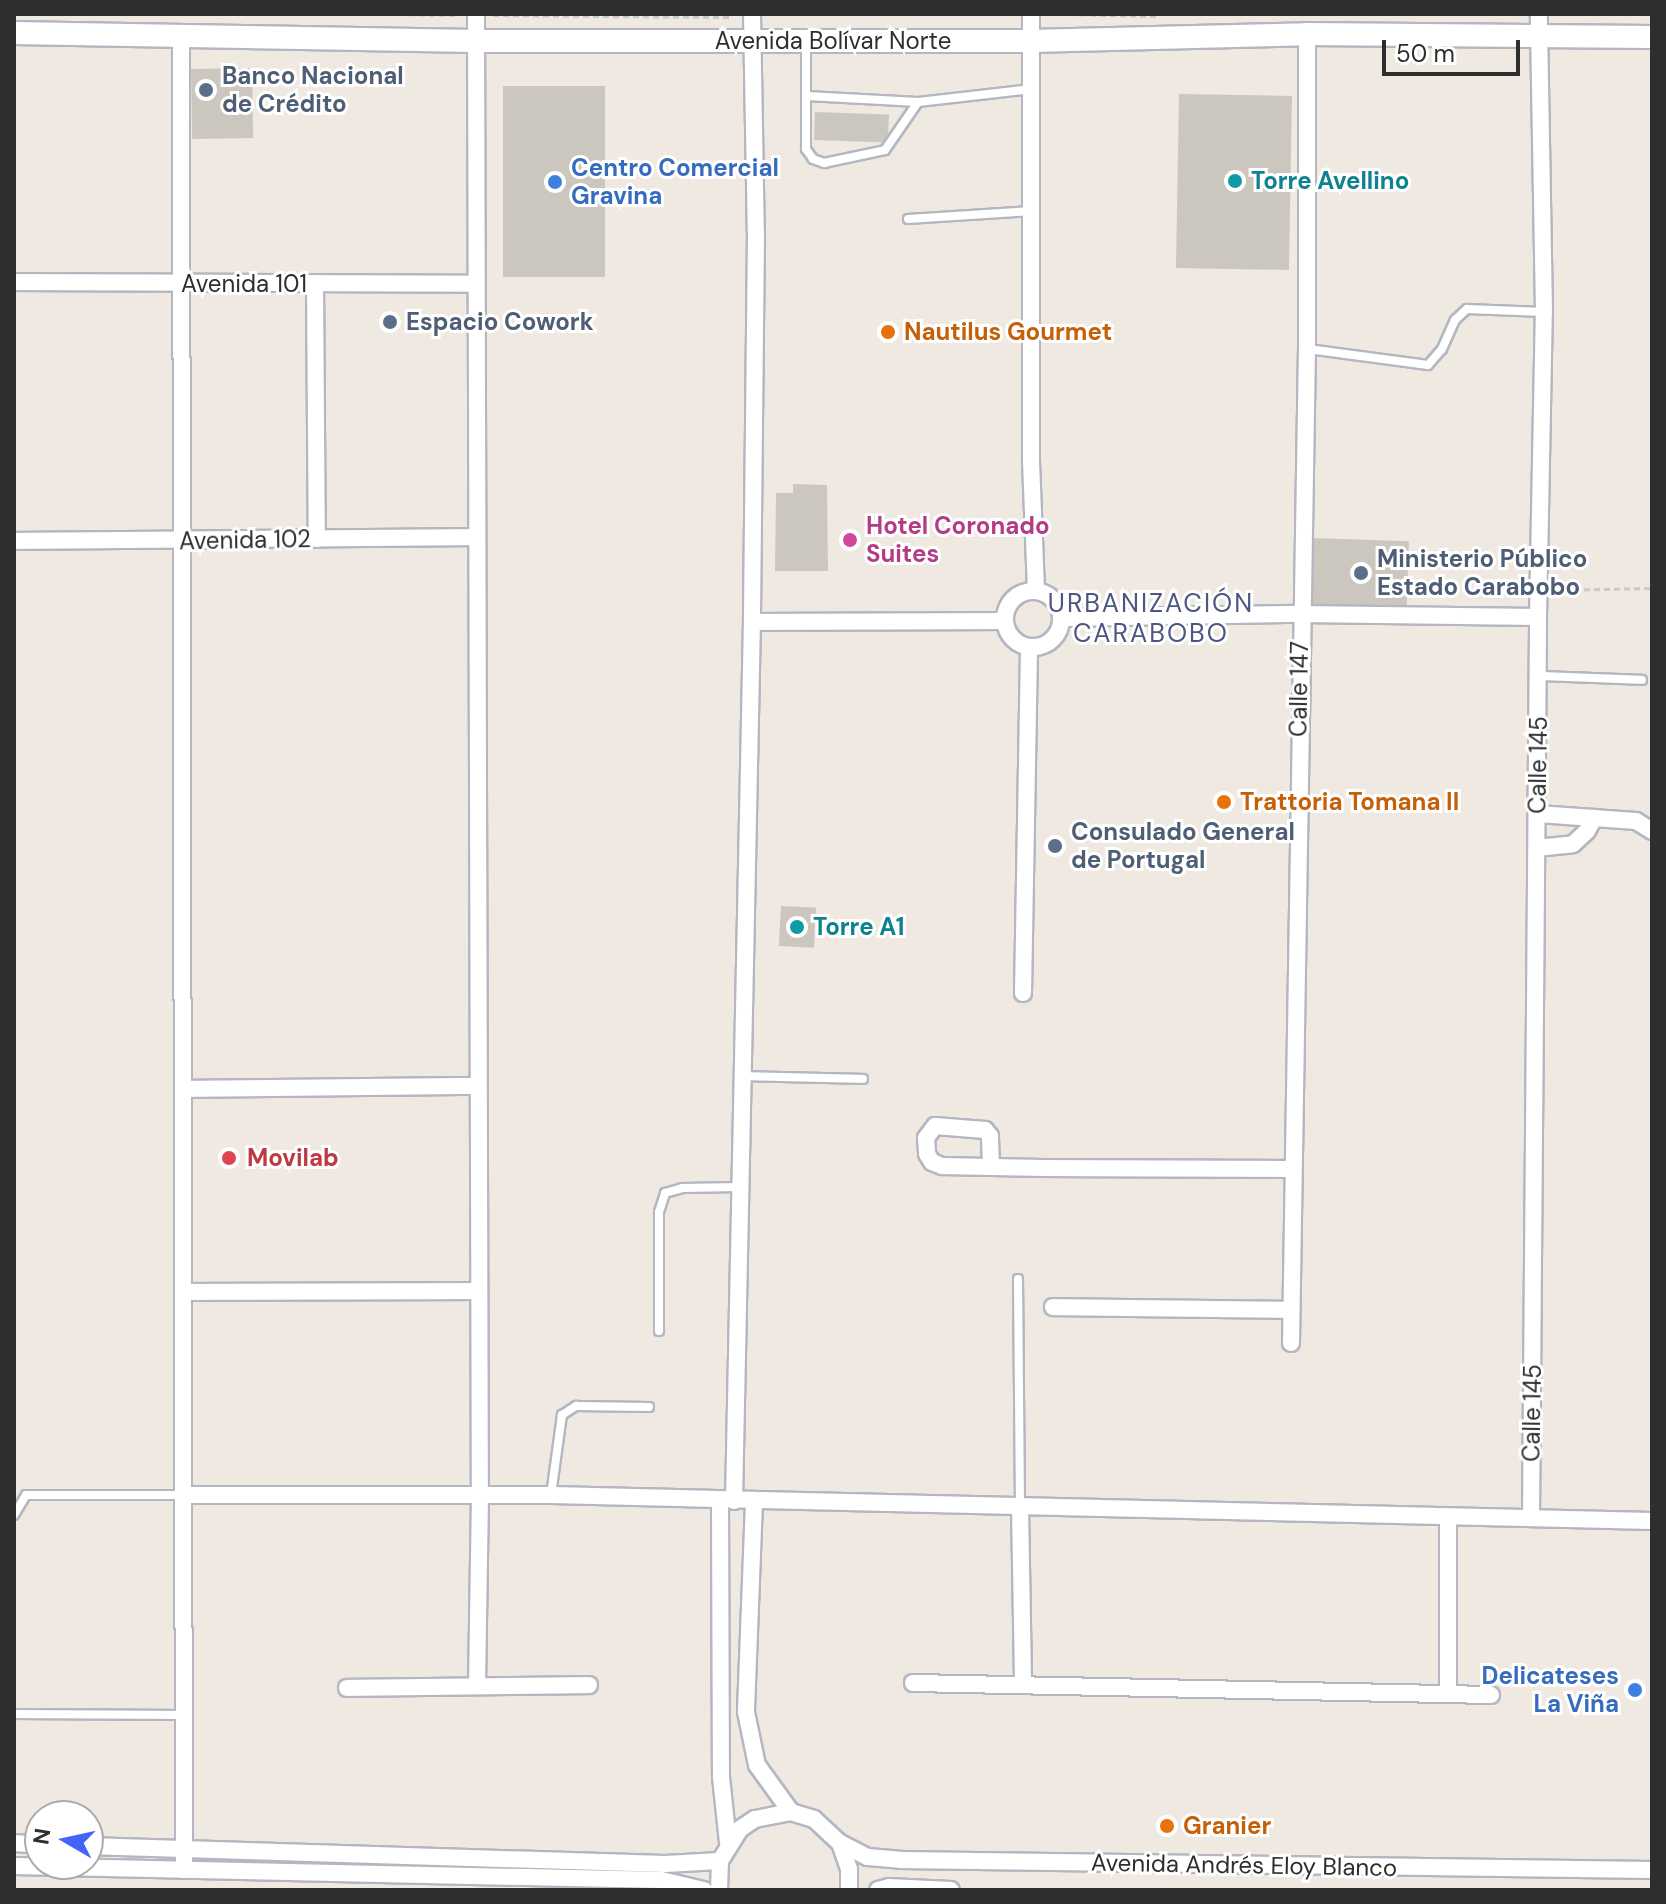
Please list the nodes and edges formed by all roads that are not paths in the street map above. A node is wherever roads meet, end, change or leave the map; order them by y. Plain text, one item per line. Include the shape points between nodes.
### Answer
1 (476, 14) edge
2 (752, 14) edge
3 (1031, 14) edge
4 (1539, 24) edge
5 (14, 33) edge
6 (181, 34) junction
7 (1307, 34) junction
8 (1652, 37) edge
9 (475, 41) junction
10 (753, 41) junction
11 (806, 41) junction
12 (1030, 41) junction
13 (1032, 89) junction
14 (807, 96) junction
15 (918, 102) junction
16 (1033, 211) junction
17 (908, 219) dead end
18 (14, 282) edge
19 (315, 283) junction
20 (475, 284) junction
21 (184, 285) junction
22 (1544, 312) junction
23 (1307, 349) junction
24 (476, 537) junction
25 (317, 539) junction
26 (14, 541) edge
27 (183, 541) junction
28 (1036, 591) junction
29 (1300, 614) junction
30 (1538, 617) junction
31 (1062, 618) junction
32 (1005, 621) junction
33 (752, 622) junction
34 (1029, 647) junction
35 (1539, 676) junction
36 (1642, 680) dead end
37 (1538, 814) junction
38 (1594, 818) junction
39 (1652, 831) edge
40 (1537, 848) junction
41 (1023, 993) dead end
42 (743, 1076) junction
43 (863, 1079) dead end
44 (478, 1086) junction
45 (184, 1089) junction
46 (991, 1167) dead end
47 (1293, 1169) junction
48 (741, 1187) junction
49 (1018, 1279) dead end
50 (479, 1291) junction
51 (184, 1292) junction
52 (1053, 1307) dead end
53 (1291, 1310) junction
54 (659, 1331) dead end
55 (1291, 1343) dead end
56 (649, 1407) dead end
57 (184, 1495) junction
58 (480, 1495) junction
59 (551, 1495) junction
60 (727, 1501) junction
61 (754, 1502) junction
62 (1020, 1507) junction
63 (14, 1515) edge
64 (1531, 1516) junction
65 (1448, 1517) junction
66 (1652, 1521) edge
67 (913, 1683) dead end
68 (477, 1685) junction
69 (589, 1685) dead end
70 (1023, 1685) junction
71 (347, 1688) dead end
72 (1448, 1693) junction
73 (1491, 1695) dead end
74 (16, 1714) edge
75 (184, 1715) junction
76 (791, 1812) junction
77 (728, 1843) junction
78 (840, 1843) junction
79 (104, 1846) edge
80 (184, 1848) junction
81 (720, 1861) junction
82 (15, 1868) edge
83 (184, 1870) junction
84 (1652, 1870) edge
85 (622, 1885) edge
86 (704, 1890) edge
87 (719, 1890) edge
88 (849, 1890) edge
89 (878, 1890) edge
90 (951, 1890) edge

1 - 9 street
2 - 10 street
3 - 12 street
4 - 7 main road, Avenida Bolívar Norte
4 - 8 main road, Avenida Bolívar Norte
4 - 22 street, Calle 145
5 - 6 main road, Avenida Bolívar Norte
6 - 9 main road, Avenida Bolívar Norte
6 - 21 street
7 - 12 main road, Avenida Bolívar Norte
7 - 23 street, Calle 147
9 - 10 main road, Avenida Bolívar Norte
9 - 20 street
10 - 11 main road, Avenida Bolívar Norte
10 - 33 street
11 - 12 main road, Avenida Bolívar Norte
11 - 14 lane
12 - 13 street
13 - 15 lane
13 - 16 street
14 - 15 lane
14 - 15 lane via 806,149 824,163 885,150
16 - 17 lane
16 - 28 street
18 - 21 street, Avenida 101
19 - 20 street, Avenida 101
19 - 21 street, Avenida 101
19 - 25 street
20 - 24 street
21 - 27 street
22 - 23 lane via 1467,309 1428,365
22 - 30 street, Calle 145
23 - 29 street, Calle 147
24 - 25 street, Avenida 102
24 - 44 street
25 - 27 street, Avenida 102
26 - 27 street, Avenida 102
27 - 45 street
28 - 31 street via 1056,602
28 - 32 street via 1013,599
29 - 30 street
29 - 31 street
29 - 47 street, Calle 147
30 - 35 street, Calle 145
31 - 34 street via 1052,641
32 - 33 street
32 - 34 street via 1010,635
33 - 42 street
34 - 41 street
35 - 36 lane
35 - 37 street, Calle 145
37 - 38 street
37 - 40 street, Calle 145
38 - 39 street via 1636,821
38 - 40 street via 1573,844
40 - 64 street, Calle 145
42 - 43 lane
42 - 48 street
44 - 45 street
44 - 50 street
45 - 51 street
46 - 47 street
47 - 53 street, Calle 147
48 - 54 lane via 665,1193 659,1212
48 - 60 street
49 - 62 lane
50 - 51 street
50 - 58 street
51 - 57 street
52 - 53 street
53 - 55 street, Calle 147
56 - 59 lane via 576,1406 562,1415
57 - 58 street
57 - 63 lane via 26,1495
57 - 75 street
58 - 59 street
58 - 68 street
59 - 60 street
60 - 61 street
60 - 77 street via 721,1777
61 - 62 street
61 - 76 street via 746,1712 757,1765
62 - 65 street
62 - 70 street
64 - 65 street
64 - 66 street
65 - 72 street
67 - 70 street
68 - 69 street
68 - 71 street
70 - 72 street
72 - 73 street
74 - 75 lane
75 - 80 street
76 - 77 street via 755,1819
76 - 78 street, Avenida Andrés Eloy Blanco via 824,1826
77 - 81 street
78 - 84 street, Avenida Andrés Eloy Blanco via 868,1857 914,1860
78 - 88 street
79 - 80 street
80 - 81 street via 665,1864
80 - 83 street
81 - 87 street
82 - 83 street
83 - 85 street
85 - 86 street via 683,1883
89 - 90 street

